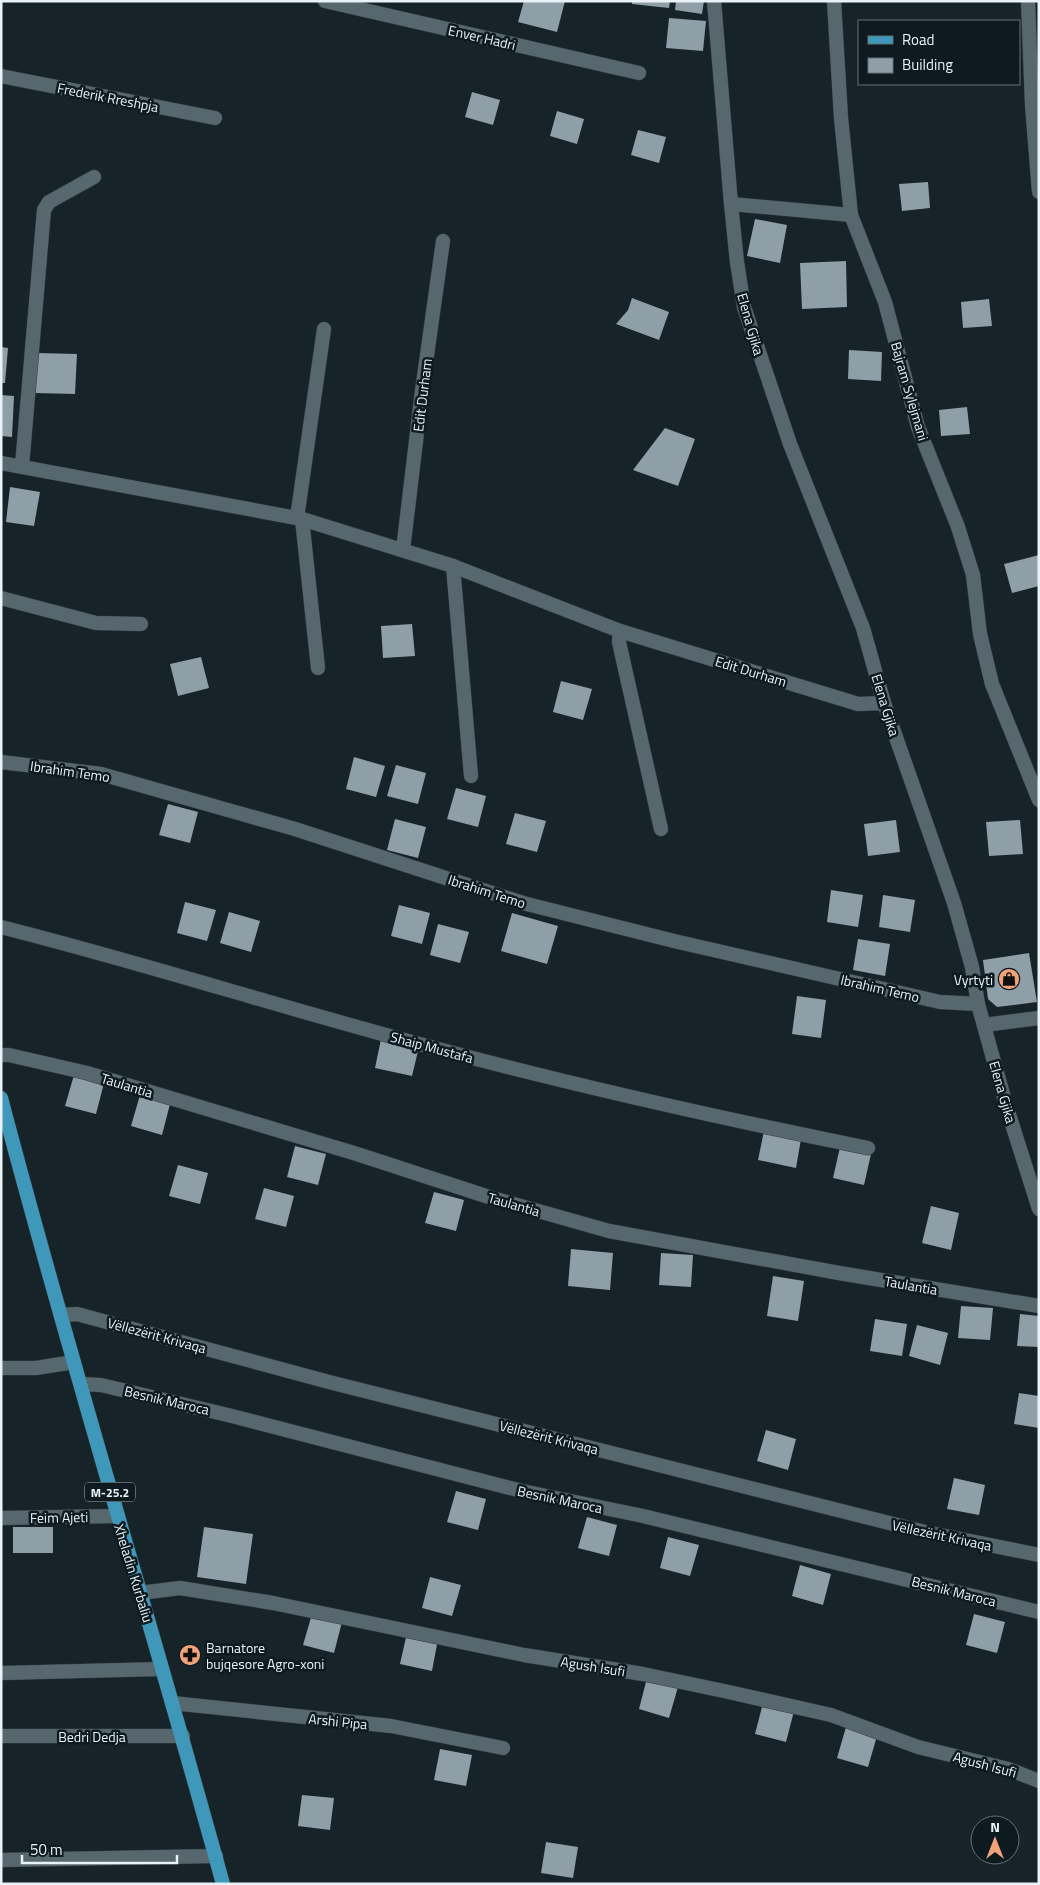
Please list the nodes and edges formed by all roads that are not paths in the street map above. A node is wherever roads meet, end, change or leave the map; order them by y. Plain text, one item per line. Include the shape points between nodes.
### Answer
1 (325, 1) edge
2 (714, 1) edge
3 (834, 1) edge
4 (1028, 1) edge
5 (639, 73) dead end
6 (1, 76) edge
7 (215, 118) dead end
8 (94, 178) dead end
9 (1039, 192) edge
10 (730, 204) junction
11 (851, 215) junction
12 (442, 241) dead end
13 (324, 329) dead end
14 (1, 462) edge
15 (22, 466) junction
16 (299, 519) junction
17 (403, 550) junction
18 (453, 566) junction
19 (1, 598) edge
20 (141, 624) dead end
21 (620, 631) junction
22 (318, 668) dead end
23 (884, 703) junction
24 (1, 762) edge
25 (471, 776) dead end
26 (1039, 800) edge
27 (660, 829) dead end
28 (1, 927) edge
29 (978, 1004) junction
30 (1039, 1018) edge
31 (984, 1025) junction
32 (1, 1055) edge
33 (1, 1098) edge
34 (868, 1148) dead end
35 (1039, 1209) edge
36 (1039, 1306) edge
37 (61, 1316) junction
38 (74, 1362) junction
39 (1, 1368) edge
40 (81, 1384) junction
41 (117, 1516) junction
42 (1, 1518) edge
43 (1039, 1555) edge
44 (140, 1593) junction
45 (1039, 1612) edge
46 (162, 1669) junction
47 (1, 1673) edge
48 (172, 1702) junction
49 (1, 1736) edge
50 (183, 1736) junction
51 (503, 1748) dead end
52 (1039, 1780) edge
53 (216, 1856) junction
54 (1, 1860) edge
55 (223, 1884) edge

1 - 5 street, Enver Hadri
2 - 10 street, Elena Gjika
3 - 11 street, Bajram Sylejmani
4 - 9 street
6 - 7 street, Frederik Rreshpja
8 - 15 street via 49,202 44,210
10 - 11 street
10 - 23 street, Elena Gjika via 744,307 790,444 863,628
11 - 26 street, Bajram Sylejmani via 886,302 918,427 958,527 973,575 980,634 992,684
12 - 17 street, Edit Durham
13 - 16 street
14 - 15 street, Edit Durham
15 - 16 street, Edit Durham
16 - 17 street, Edit Durham
16 - 22 street
17 - 18 street, Edit Durham
18 - 21 street, Edit Durham
18 - 25 street
19 - 20 street via 96,623
21 - 23 street, Edit Durham via 858,704
21 - 27 street via 619,642
23 - 29 street, Elena Gjika via 954,903 972,967
24 - 29 street, Ibrahim Temo via 101,774 295,829 523,903 940,1002
28 - 34 street, Shaip Mustafa via 437,1049 710,1116
29 - 31 street, Elena Gjika
30 - 31 street
31 - 35 street, Elena Gjika
32 - 36 street, Taulantia via 88,1073 609,1231
33 - 37 main road, Xheladin Kurbaliu / M-25.2
37 - 38 main road, Xheladin Kurbaliu / M-25.2
37 - 43 street, Vëllezërit Krivaqa via 77,1314 329,1382 925,1532
38 - 39 street via 36,1368
38 - 40 main road, Xheladin Kurbaliu / M-25.2
40 - 41 main road, Xheladin Kurbaliu / M-25.2
40 - 45 street, Besnik Maroca via 101,1385 195,1407 522,1491 643,1516
41 - 42 street, Feim Ajeti
41 - 44 main road, Xheladin Kurbaliu / M-25.2
44 - 46 main road, Xheladin Kurbaliu / M-25.2
44 - 52 street, Agush Isufi via 180,1588 199,1591 273,1603 524,1655 643,1674 831,1715 918,1747
46 - 47 street
46 - 48 main road, Xheladin Kurbaliu / M-25.2
48 - 50 main road, Xheladin Kurbaliu / M-25.2
48 - 51 street, Arshi Pipa via 391,1726
49 - 50 street, Bedri Dedja
50 - 53 main road, Xheladin Kurbaliu / M-25.2
53 - 54 street
53 - 55 main road, Xheladin Kurbaliu / M-25.2

